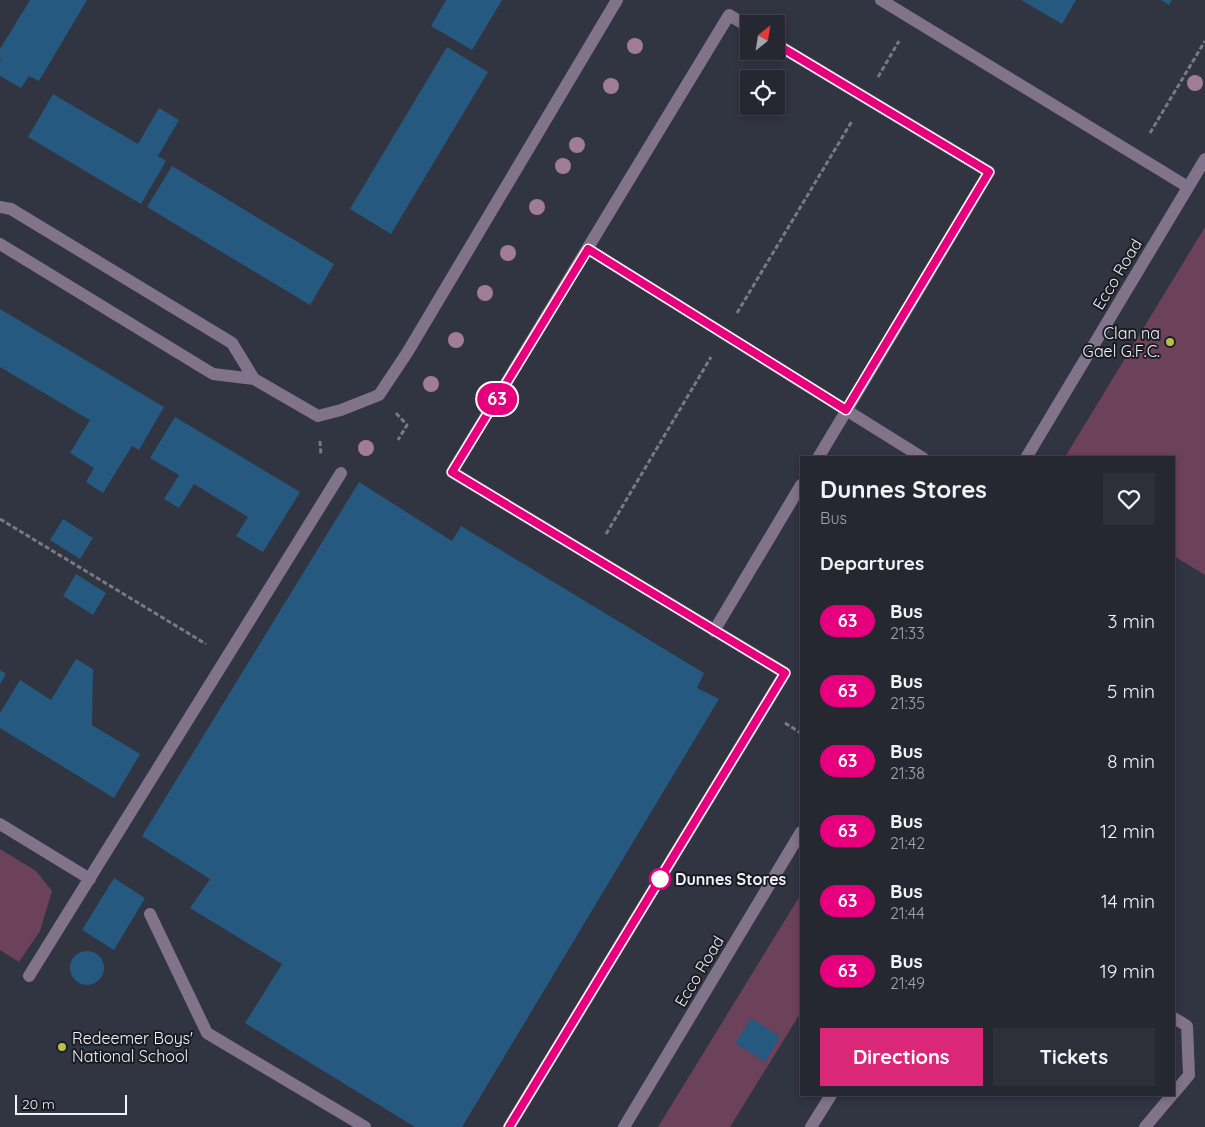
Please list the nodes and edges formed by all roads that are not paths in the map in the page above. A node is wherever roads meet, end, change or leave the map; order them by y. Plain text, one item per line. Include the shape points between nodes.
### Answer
1 (618, 0) edge
2 (881, 0) edge
3 (740, 22) edge
4 (785, 49) edge
5 (1205, 159) edge
6 (1188, 187) junction
7 (0, 207) edge
8 (0, 244) edge
9 (588, 249) junction
10 (254, 379) junction
11 (846, 410) junction
12 (819, 456) edge
13 (921, 456) edge
14 (1027, 456) edge
15 (342, 473) road end
16 (800, 487) edge
17 (714, 630) junction
18 (0, 824) edge
19 (800, 834) edge
20 (90, 879) junction
21 (150, 914) dead end
22 (30, 976) dead end
23 (1175, 1019) edge
24 (1175, 1092) edge
25 (830, 1096) edge
26 (1171, 1096) edge
27 (365, 1127) edge
28 (509, 1127) edge
29 (624, 1127) edge
30 (811, 1127) edge
31 (1145, 1127) edge

1 - 10 street via 379,395 318,416
2 - 6 street
3 - 9 street via 729,15
4 - 11 street via 989,172
5 - 6 street, Ecco Road
6 - 14 street, Ecco Road
7 - 10 street via 11,208 232,342
8 - 10 street via 212,374
9 - 11 street
9 - 17 street via 452,472
11 - 12 street
11 - 13 street
15 - 20 street
16 - 17 street
17 - 28 street via 785,673
18 - 20 street
19 - 29 street, Ecco Road
20 - 22 street
21 - 27 street via 206,1033
23 - 24 street via 1187,1026 1189,1075
25 - 30 street
26 - 31 street

